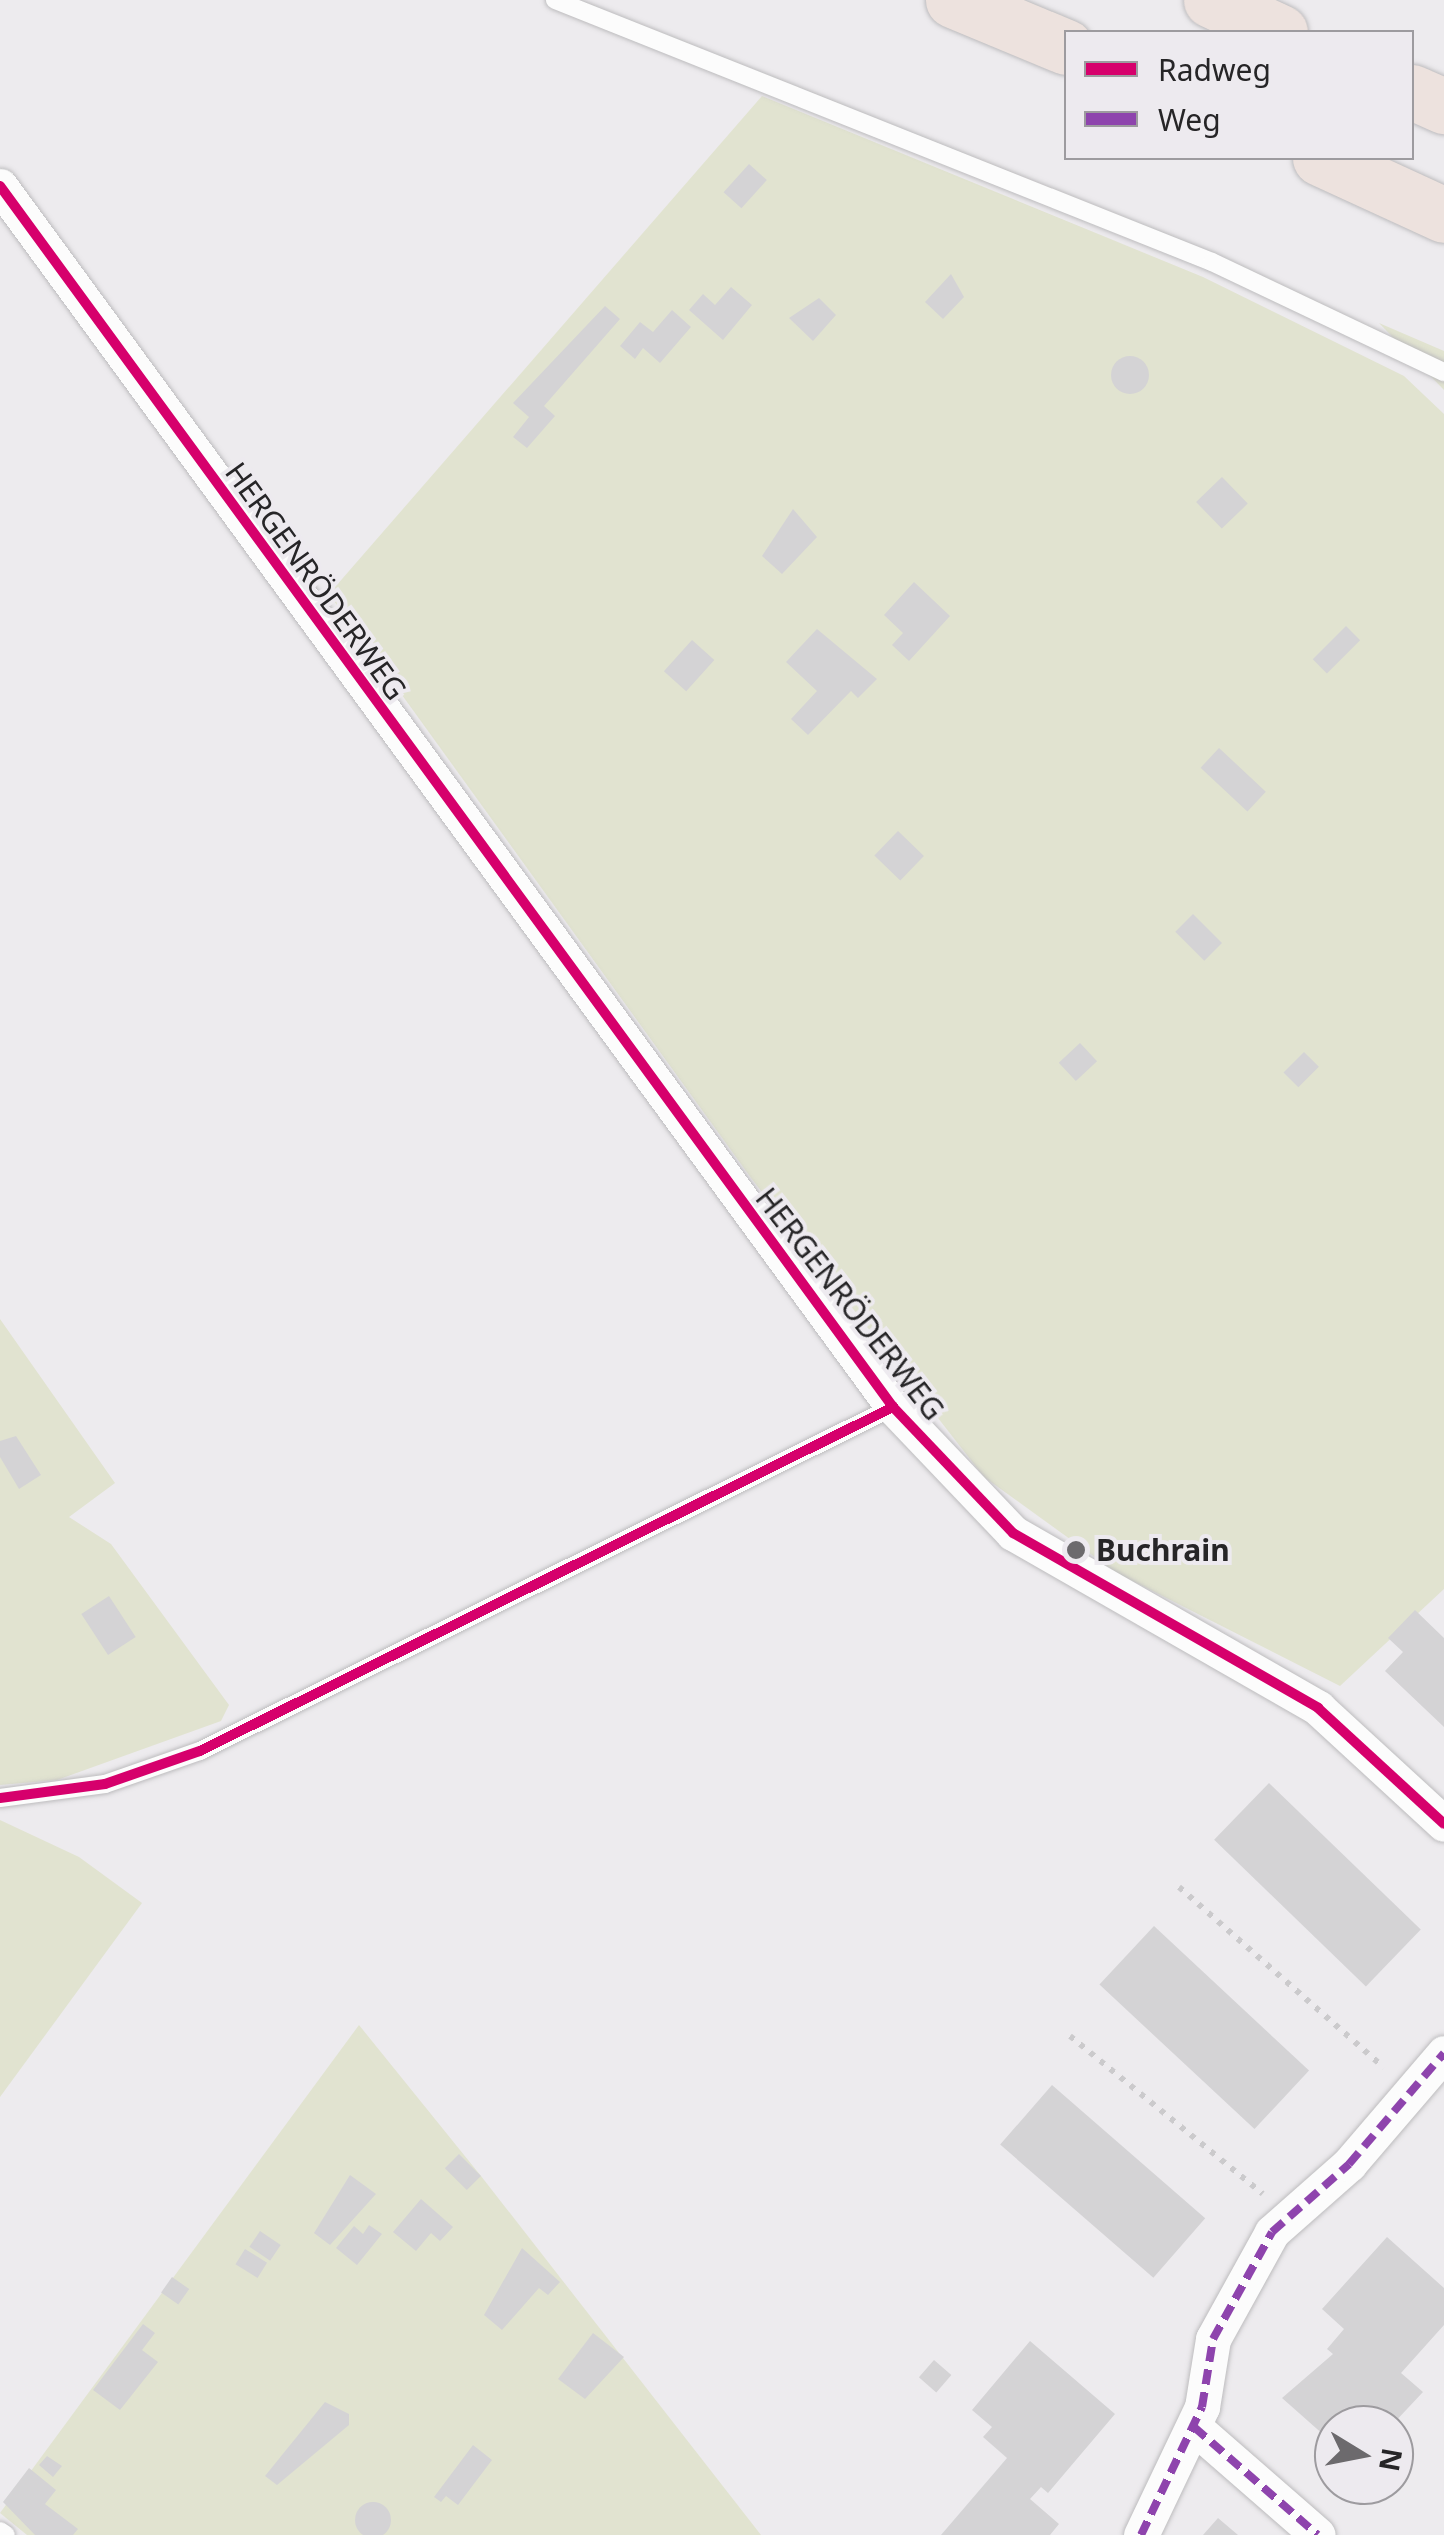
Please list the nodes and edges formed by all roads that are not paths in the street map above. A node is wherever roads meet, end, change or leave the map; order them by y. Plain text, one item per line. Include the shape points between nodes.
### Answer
1 (554, 0) edge
2 (952, 0) edge
3 (1211, 0) edge
4 (1276, 30) edge
5 (1064, 46) edge
6 (1414, 93) edge
7 (1444, 106) edge
8 (1324, 160) edge
9 (0, 186) edge
10 (1444, 215) edge
11 (1444, 372) edge
12 (893, 1407) junction
13 (0, 1798) edge
14 (1444, 1824) edge
15 (1444, 2053) edge
16 (1194, 2427) junction
17 (0, 2530) edge
18 (6, 2535) edge
19 (1140, 2535) edge
20 (1318, 2535) edge

1 - 11 lane via 1212,262
2 - 5 highway
3 - 4 highway
6 - 7 highway
8 - 10 highway
9 - 12 street, HERGENRÖDERWEG
12 - 13 lane via 184,1758 105,1784
12 - 14 street, HERGENRÖDERWEG via 1013,1533 1318,1708
15 - 16 street via 1348,2164 1287,2214 1213,2340
16 - 19 street
16 - 20 street
17 - 18 lane

